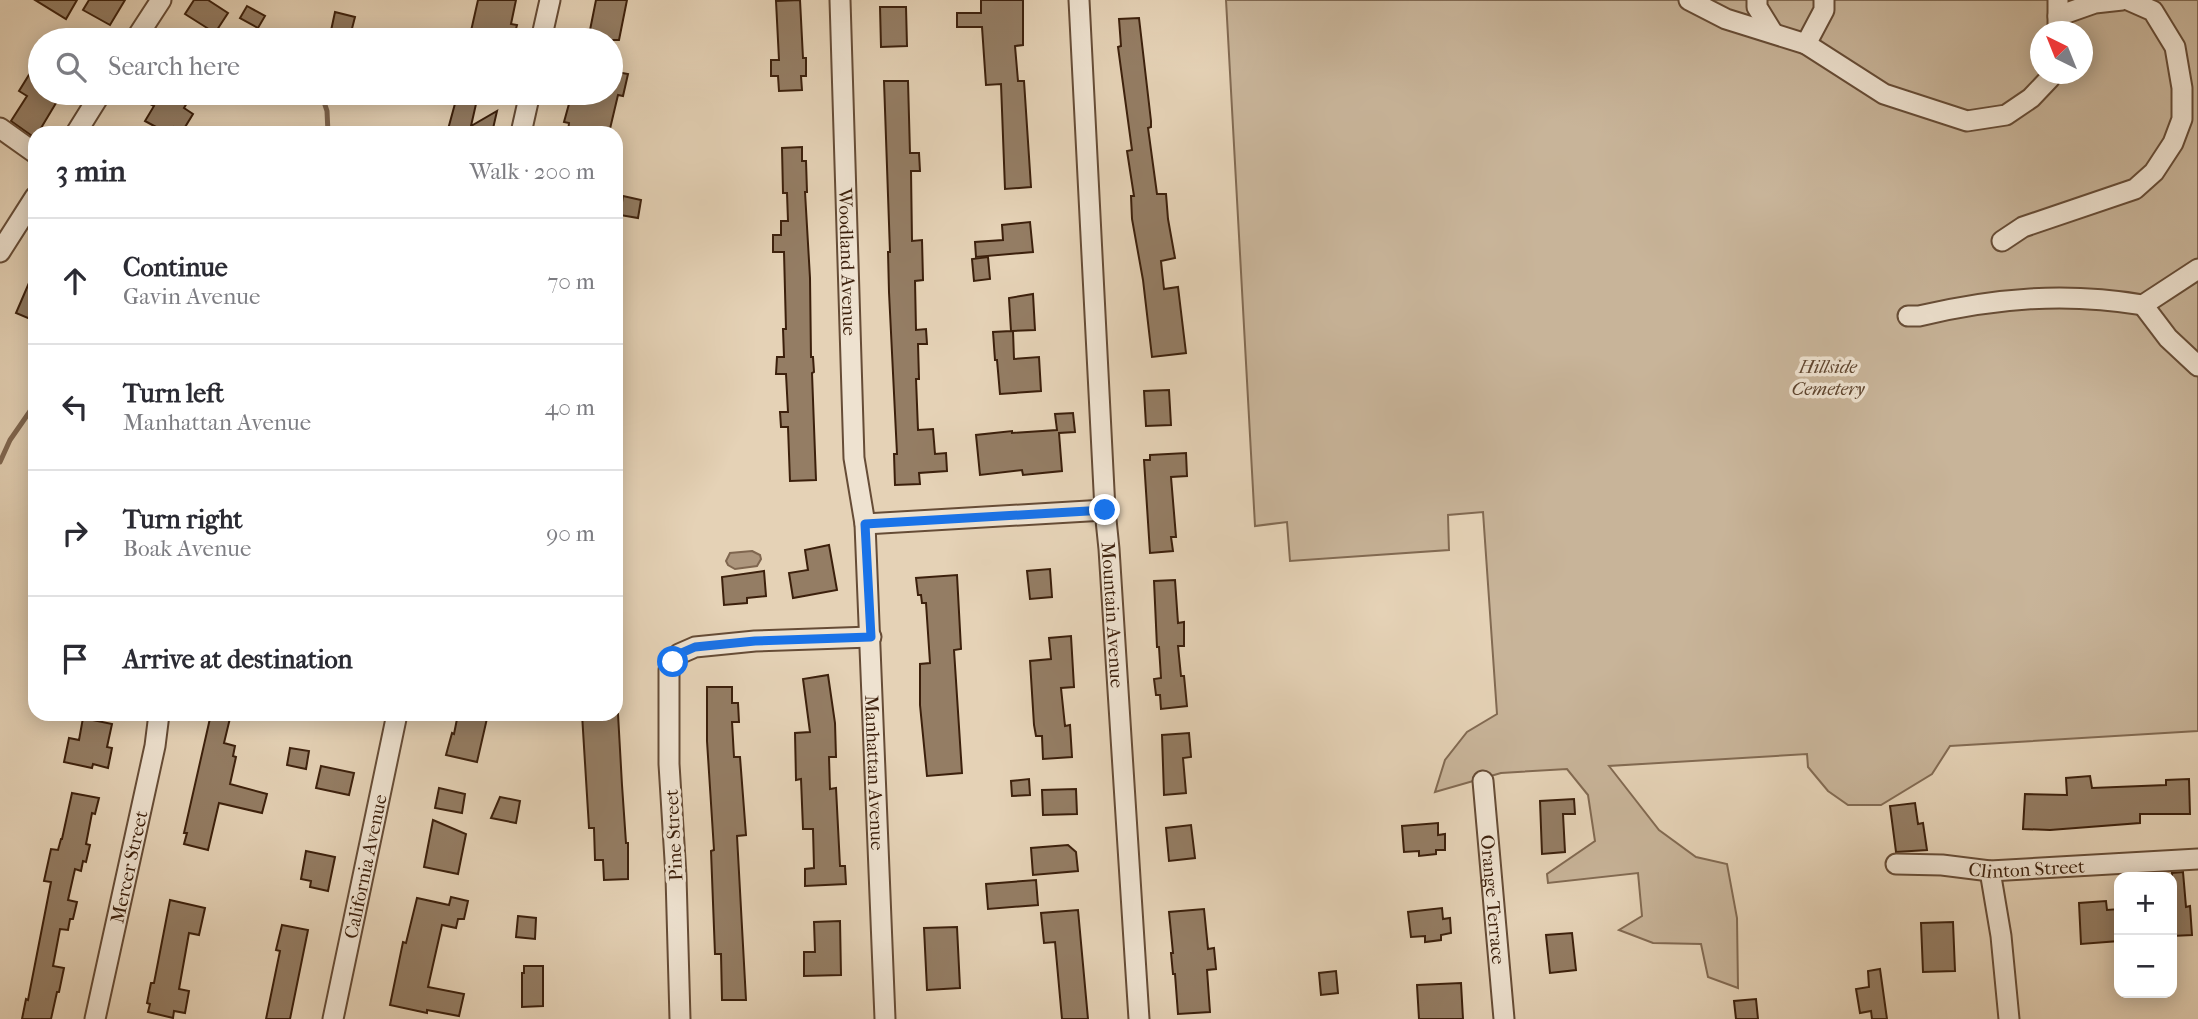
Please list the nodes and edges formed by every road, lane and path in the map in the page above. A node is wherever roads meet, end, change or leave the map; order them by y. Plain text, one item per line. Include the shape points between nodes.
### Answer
1 (161, 0) edge
2 (550, 0) edge
3 (840, 0) edge
4 (1079, 0) edge
5 (1689, 0) edge
6 (1757, 0) edge
7 (1824, 0) edge
8 (2122, 0) edge
9 (2128, 0) edge
10 (2058, 16) edge
11 (143, 28) edge
12 (544, 28) edge
13 (1773, 33) junction
14 (1807, 44) junction
15 (2044, 84) edge
16 (94, 105) edge
17 (528, 105) edge
18 (80, 126) edge
19 (523, 126) edge
20 (0, 128) edge
21 (28, 148) edge
22 (28, 208) edge
23 (2002, 241) dead end
24 (0, 252) edge
25 (2198, 270) edge
26 (2143, 305) junction
27 (1908, 316) dead end
28 (2198, 366) edge
29 (1105, 510) junction
30 (865, 524) junction
31 (871, 637) junction
32 (158, 721) edge
33 (396, 721) edge
34 (1483, 781) dead end
35 (2198, 859) edge
36 (1896, 864) dead end
37 (1990, 871) junction
38 (95, 1019) edge
39 (333, 1019) edge
40 (680, 1019) edge
41 (885, 1019) edge
42 (1139, 1019) edge
43 (1504, 1019) edge
44 (2009, 1019) edge

1 - 11 street
2 - 12 street
3 - 30 street, Woodland Avenue via 854,458
4 - 29 street, Mountain Avenue
5 - 13 street via 1726,19
6 - 13 street
7 - 14 street via 1824,10
8 - 10 street via 2095,3
9 - 23 street via 2153,11 2175,47 2182,119 2173,143 2154,172 2134,189 2024,227
13 - 14 street
14 - 15 street via 1843,74 1884,94 1967,121 2006,115
16 - 18 street
17 - 19 street
20 - 21 street
22 - 24 street
25 - 26 street
26 - 27 street via 2096,298 2037,298
26 - 28 street via 2168,338
29 - 30 street
29 - 42 street, Mountain Avenue
30 - 31 street, Manhattan Avenue
31 - 40 street, Pine Street via 695,647 673,662 669,764
31 - 41 street, Manhattan Avenue
32 - 38 street, Mercer Street
33 - 39 street, California Avenue
34 - 43 street, Orange Terrace
35 - 37 street, Clinton Street
36 - 37 street, Clinton Street
37 - 44 street

